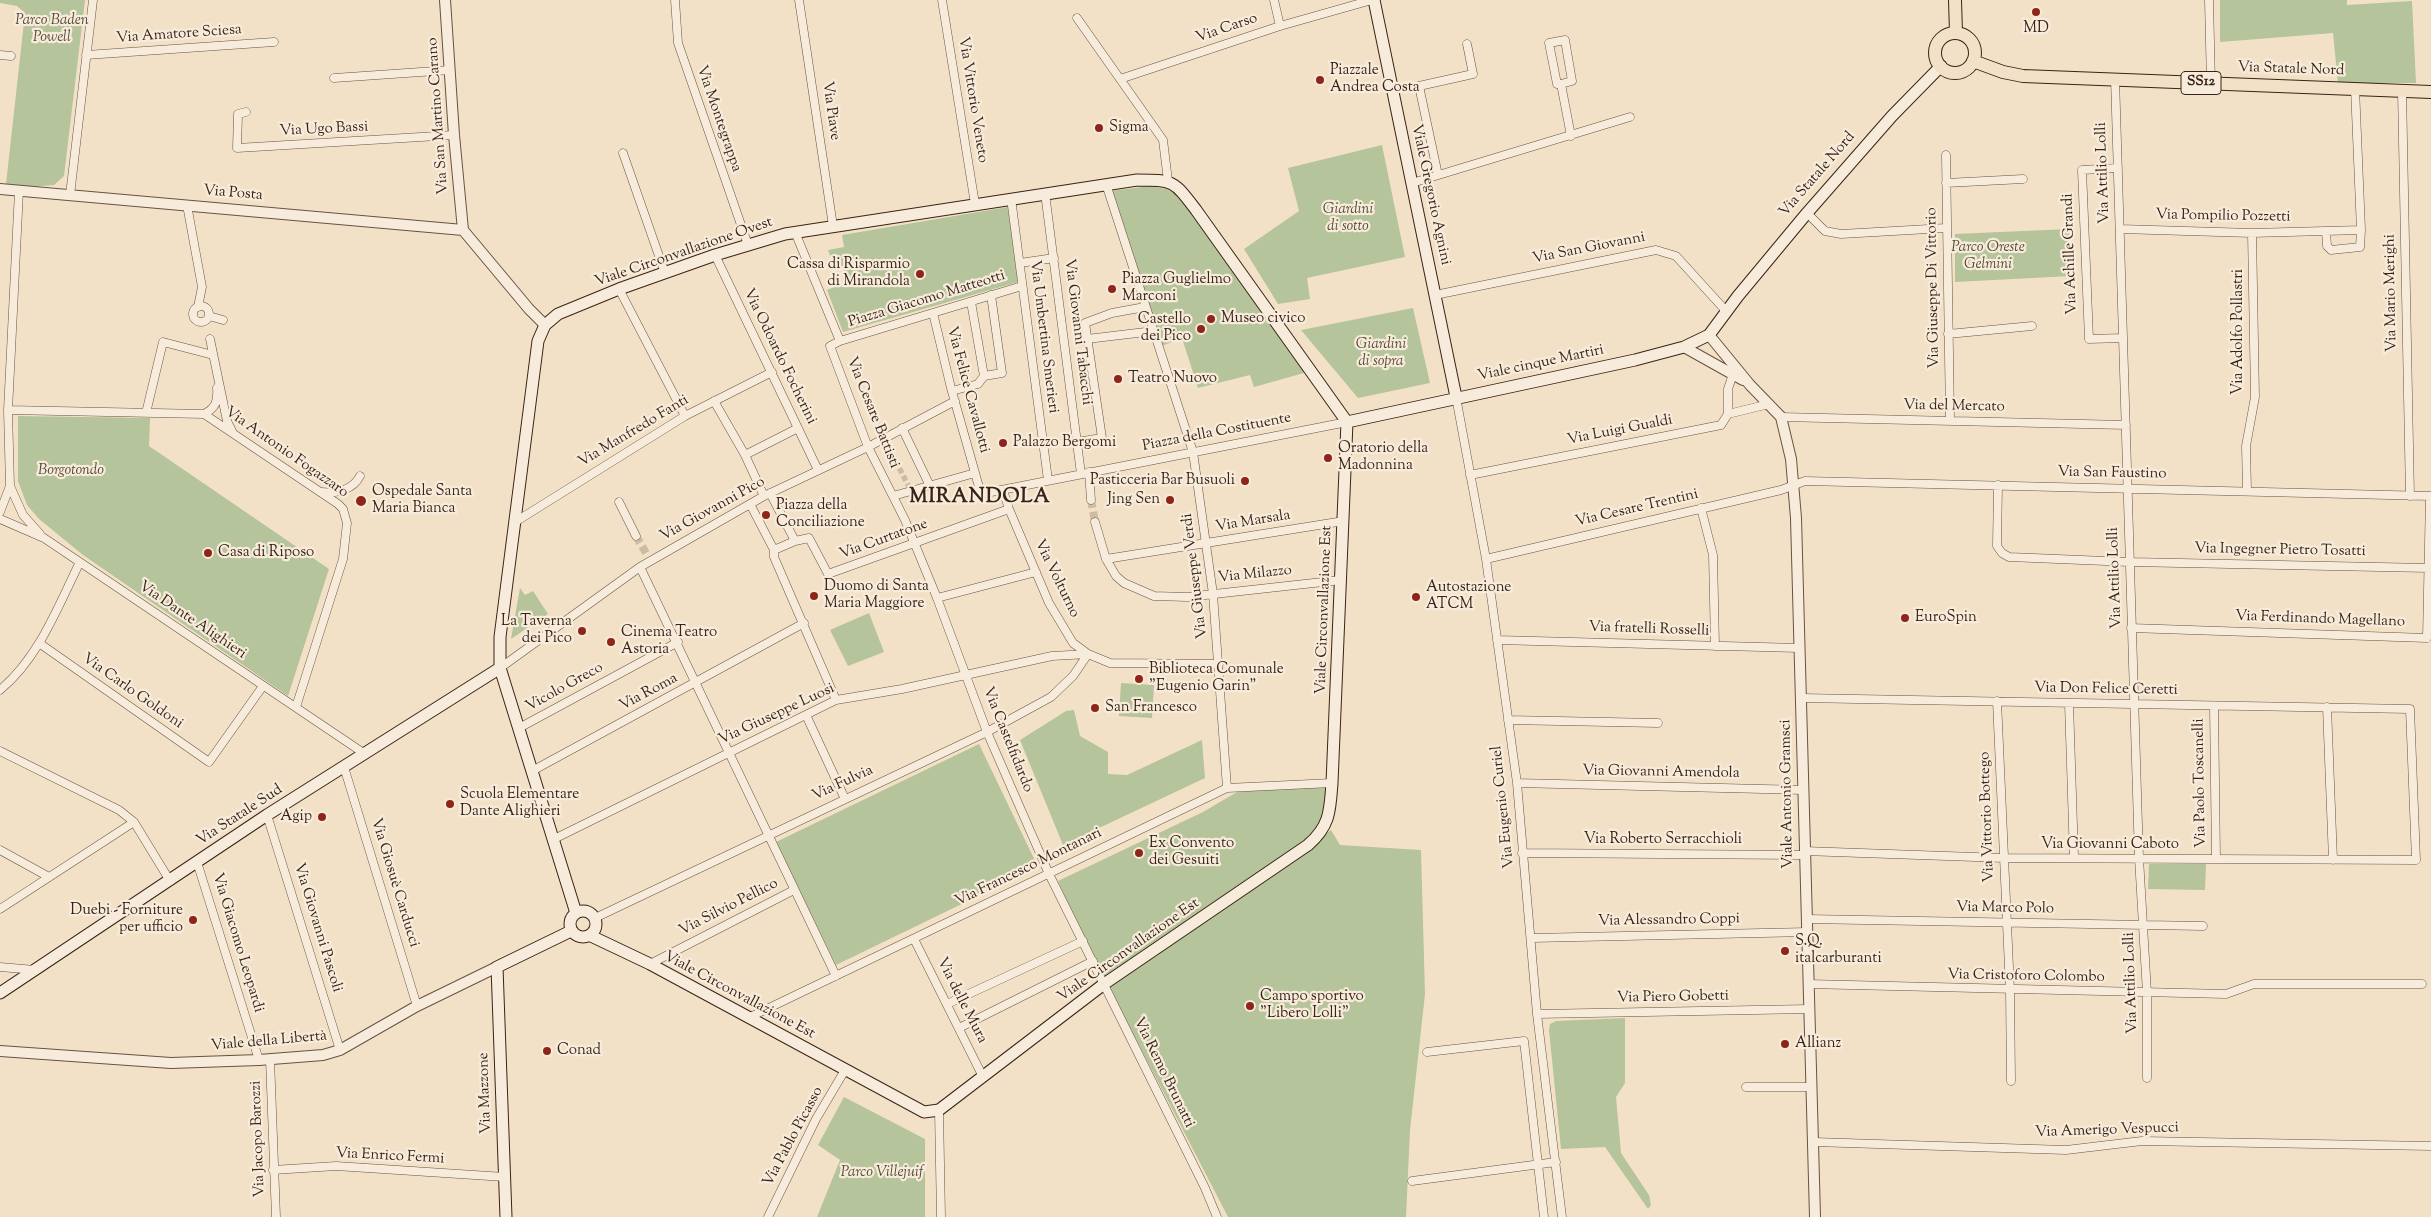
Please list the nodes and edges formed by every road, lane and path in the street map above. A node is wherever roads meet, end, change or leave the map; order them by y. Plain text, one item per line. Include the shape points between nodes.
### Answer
1 (93, 0) edge
2 (445, 0) edge
3 (674, 0) edge
4 (799, 0) edge
5 (942, 0) edge
6 (1274, 0) edge
7 (1373, 0) edge
8 (1955, 0) edge
9 (2209, 0) edge
10 (1077, 18) dead end
11 (1280, 26) junction
12 (1956, 33) junction
13 (274, 42) dead end
14 (1467, 44) dead end
15 (86, 55) junction
16 (0, 56) edge
17 (11, 56) dead end
18 (1973, 61) junction
19 (1941, 66) junction
20 (450, 70) junction
21 (334, 78) dead end
22 (2115, 78) junction
23 (1120, 79) junction
24 (1561, 84) junction
25 (2210, 84) junction
26 (2356, 88) junction
27 (2402, 90) junction
28 (2431, 92) edge
29 (246, 112) dead end
30 (1630, 117) dead end
31 (454, 135) junction
32 (1571, 136) junction
33 (623, 153) dead end
34 (1946, 155) dead end
35 (2118, 168) junction
36 (1438, 175) junction
37 (2023, 179) dead end
38 (1168, 181) junction
39 (1412, 183) junction
40 (1946, 183) junction
41 (1106, 184) junction
42 (0, 189) edge
43 (18, 191) junction
44 (1045, 193) junction
45 (70, 196) junction
46 (1011, 198) junction
47 (975, 204) junction
48 (187, 205) junction
49 (1807, 212) junction
50 (833, 226) junction
51 (1946, 228) junction
52 (2120, 229) junction
53 (463, 230) junction
54 (2361, 230) junction
55 (2326, 231) junction
56 (795, 232) junction
57 (2252, 233) junction
58 (748, 245) junction
59 (715, 255) junction
60 (1054, 258) junction
61 (1020, 262) junction
62 (666, 273) junction
63 (1022, 286) junction
64 (202, 287) junction
65 (619, 289) junction
66 (992, 295) junction
67 (1435, 295) junction
68 (971, 302) junction
69 (198, 307) junction
70 (1145, 307) junction
71 (1726, 311) junction
72 (208, 313) junction
73 (933, 313) junction
74 (223, 320) dead end
75 (545, 325) junction
76 (2032, 326) dead end
77 (1154, 330) junction
78 (1948, 334) junction
79 (1709, 335) junction
80 (2123, 338) junction
81 (210, 339) dead end
82 (1087, 339) junction
83 (840, 341) junction
84 (1684, 348) junction
85 (213, 355) junction
86 (772, 372) junction
87 (216, 374) junction
88 (1733, 374) junction
89 (984, 376) junction
90 (1750, 385) junction
91 (952, 392) junction
92 (1456, 397) junction
93 (714, 401) junction
94 (955, 401) junction
95 (1769, 404) junction
96 (8, 410) junction
97 (146, 413) junction
98 (204, 414) junction
99 (1728, 414) junction
100 (685, 416) junction
101 (1781, 417) junction
102 (1950, 420) junction
103 (1347, 422) junction
104 (2126, 425) junction
105 (798, 428) junction
106 (902, 428) junction
107 (233, 433) junction
108 (1077, 442) junction
109 (868, 447) junction
110 (1193, 452) junction
111 (745, 455) junction
112 (818, 470) junction
113 (1089, 472) junction
114 (975, 473) junction
115 (1081, 474) junction
116 (1470, 475) junction
117 (360, 476) dead end
118 (1048, 480) junction
119 (1998, 485) junction
120 (10, 486) junction
121 (930, 486) junction
122 (1793, 486) junction
123 (2127, 488) junction
124 (1003, 490) junction
125 (2247, 491) junction
126 (320, 492) junction
127 (767, 495) junction
128 (893, 496) junction
129 (2410, 496) junction
130 (2430, 496) edge
131 (1091, 500) tunnel mouth
132 (619, 502) dead end
133 (750, 504) junction
134 (1701, 508) junction
135 (1009, 509) junction
136 (0, 512) edge
137 (0, 519) edge
138 (1344, 521) junction
139 (515, 522) junction
140 (1095, 522) tunnel mouth
141 (636, 536) tunnel mouth
142 (44, 538) junction
143 (795, 541) junction
144 (1208, 543) junction
145 (915, 545) junction
146 (774, 550) junction
147 (646, 553) tunnel mouth
148 (1106, 558) junction
149 (1486, 559) junction
150 (80, 562) junction
151 (649, 562) junction
152 (2130, 562) junction
153 (640, 567) junction
154 (2429, 568) junction
155 (1036, 572) junction
156 (1341, 580) junction
157 (1213, 594) junction
158 (937, 598) junction
159 (804, 624) junction
160 (2132, 628) junction
161 (1497, 640) junction
162 (678, 642) junction
163 (39, 644) junction
164 (1715, 646) junction
165 (1799, 648) junction
166 (1088, 654) junction
167 (1220, 664) junction
168 (500, 668) junction
169 (966, 675) junction
170 (696, 683) junction
171 (263, 686) junction
172 (0, 690) edge
173 (1801, 698) junction
174 (836, 700) junction
175 (1997, 702) junction
176 (2069, 703) junction
177 (2134, 704) junction
178 (2214, 706) junction
179 (296, 707) junction
180 (2327, 708) junction
181 (806, 715) junction
182 (1508, 720) junction
183 (1658, 723) dead end
184 (519, 728) junction
185 (987, 732) junction
186 (0, 751) edge
187 (728, 753) junction
188 (365, 754) junction
189 (344, 767) junction
190 (532, 771) junction
191 (1332, 783) junction
192 (1517, 783) junction
193 (1227, 788) junction
194 (1804, 790) junction
195 (845, 799) junction
196 (267, 815) junction
197 (134, 822) junction
198 (768, 836) junction
199 (552, 840) junction
200 (0, 850) edge
201 (1522, 853) junction
202 (1804, 853) junction
203 (2074, 857) junction
204 (2004, 858) junction
205 (2139, 858) junction
206 (2216, 860) junction
207 (2333, 860) junction
208 (2416, 860) joint
209 (197, 862) junction
210 (1049, 874) junction
211 (48, 877) junction
212 (170, 881) junction
213 (794, 890) junction
214 (0, 909) edge
215 (576, 912) junction
216 (595, 918) junction
217 (1807, 919) junction
218 (2006, 923) junction
219 (2144, 925) junction
220 (2203, 926) dead end
221 (571, 931) junction
222 (1808, 932) junction
223 (590, 936) junction
224 (1532, 938) junction
225 (914, 939) junction
226 (1083, 941) junction
227 (1093, 961) junction
228 (650, 964) junction
229 (0, 967) edge
230 (497, 967) junction
231 (35, 970) junction
232 (836, 976) junction
233 (1104, 984) junction
234 (1808, 984) junction
235 (2422, 984) dead end
236 (2010, 990) junction
237 (0, 993) edge
238 (2147, 993) junction
239 (948, 1004) junction
240 (417, 1006) junction
241 (1809, 1009) junction
242 (1537, 1014) junction
243 (748, 1018) junction
244 (959, 1028) junction
245 (1540, 1039) junction
246 (1524, 1041) junction
247 (340, 1050) junction
248 (0, 1051) edge
249 (1428, 1052) dead end
250 (270, 1059) junction
251 (258, 1060) junction
252 (845, 1070) junction
253 (983, 1077) junction
254 (2147, 1078) dead end
255 (2011, 1081) dead end
256 (1746, 1087) dead end
257 (1812, 1087) junction
258 (939, 1110) junction
259 (1814, 1142) junction
260 (2431, 1146) edge
261 (1556, 1162) junction
262 (1538, 1164) junction
263 (273, 1170) junction
264 (505, 1177) junction
265 (1412, 1181) dead end
266 (276, 1217) edge
267 (506, 1217) edge
268 (768, 1217) edge
269 (941, 1217) edge
270 (1217, 1217) edge
271 (1544, 1217) edge
272 (1562, 1217) edge
273 (1815, 1217) edge

1 - 15 street
2 - 20 street, Via San Martino Carano
3 - 58 street, Via Montegrappa via 678,43
4 - 50 street, Via Piave
5 - 47 street, Via Vittorio Veneto
6 - 11 street
7 - 11 street, Via Carso
7 - 39 main road, Viale Gregorio Agnini
8 - 12 main road
9 - 25 street
10 - 23 street
11 - 23 street, Via Carso
12 - 18 main road via 1972,42
12 - 19 main road via 1943,37 1936,48
13 - 15 street, Via Amatore Sciesa
14 - 36 street via 1473,74 1419,86
15 - 45 street
16 - 17 street
18 - 19 main road via 1966,69 1955,72
18 - 22 main road, Via Statale Nord / SS12 via 2024,76
19 - 49 main road, Via Statale Nord
20 - 21 street
20 - 31 street, Via San Martino Carano
22 - 25 main road, Via Statale Nord / SS12
22 - 35 street, Via Attilio Lolli
23 - 38 street via 1163,140
24 - 24 street via 1557,84 1549,43 1565,40 1572,81
24 - 32 street
25 - 26 main road, Via Statale Nord / SS12
26 - 27 main road, Via Statale Nord / SS12
26 - 54 street
27 - 28 main road, Via Statale Nord / SS12
27 - 129 street, Via Mario Merighi
29 - 31 street, Via Ugo Bassi via 238,114 237,148
30 - 32 street
31 - 53 street, Via San Martino Carano
32 - 36 street
33 - 62 street
34 - 40 street, Via Giuseppe Di Vittorio
35 - 52 street, Via Attilio Lolli
35 - 80 street, Via Achille Grandi via 2082,170 2088,339
36 - 39 street
37 - 40 street
38 - 41 main road, Viale Circonvallazione Ovest
38 - 103 main road via 1182,191
39 - 67 main road, Viale Gregorio Agnini
40 - 51 street, Via Giuseppe Di Vittorio
41 - 44 main road, Viale Circonvallazione Ovest
41 - 70 street
42 - 43 street, Via Posta
43 - 45 street, Via Posta
43 - 96 street
44 - 46 main road, Viale Circonvallazione Ovest
44 - 60 street, Via Giovanni Tabacchi
45 - 48 street, Via Posta
46 - 47 main road, Viale Circonvallazione Ovest
46 - 61 street, Via Umbertina Smerieri
47 - 50 main road, Viale Circonvallazione Ovest
48 - 53 street, Via Posta
48 - 64 street
49 - 51 street via 1825,231 1841,234
49 - 71 main road, Via Statale Nord
50 - 56 main road, Viale Circonvallazione Ovest
51 - 78 street, Via Giuseppe Di Vittorio
52 - 57 street, Via Pompilio Pozzetti
52 - 80 street, Via Attilio Lolli
53 - 75 street
54 - 55 street, Via Pompilio Pozzetti
54 - 55 street via 2360,247 2331,250 2327,246
55 - 57 street, Via Pompilio Pozzetti
56 - 58 main road, Viale Circonvallazione Ovest
56 - 83 street, Via Cesare Battisti
57 - 125 street, Via Adolfo Pollastri via 2255,397 2246,446
58 - 59 main road, Viale Circonvallazione Ovest
59 - 62 main road, Viale Circonvallazione Ovest
59 - 86 street, Via Odoardo Focherini
60 - 61 street
60 - 108 street, Via Giovanni Tabacchi
61 - 63 street, Via Umbertina Smerieri
62 - 65 main road, Viale Circonvallazione Ovest
63 - 66 street, Piazza Giacomo Matteotti
63 - 118 street, Via Umbertina Smerieri
64 - 69 street
64 - 72 street
65 - 75 main road, Viale Circonvallazione Ovest via 558,314
65 - 100 street
66 - 68 street, Piazza Giacomo Matteotti
66 - 89 street via 1002,373
67 - 71 street, Via San Giovanni via 1656,250 1676,256
67 - 92 main road, Viale Gregorio Agnini
68 - 73 street, Piazza Giacomo Matteotti
68 - 89 street
69 - 72 street via 204,306
69 - 72 street via 194,313 197,320 203,321
70 - 77 street
70 - 82 street via 1112,313 1085,323
71 - 79 main road, Viale cinque Martiri
72 - 74 street
73 - 83 street, Piazza Giacomo Matteotti
73 - 91 street, Via Felice Cavallotti
75 - 139 main road via 538,341
76 - 78 street
77 - 82 street
77 - 110 street, Via Giuseppe Verdi
78 - 102 street, Via Giuseppe Di Vittorio
79 - 84 main road, Viale cinque Martiri
79 - 90 street, Viale Antonio Gramsci
80 - 104 street, Via Attilio Lolli
81 - 85 street
82 - 108 street via 1102,438
83 - 109 street, Via Cesare Battisti via 830,346
84 - 88 street, Viale Antonio Gramsci
84 - 92 main road, Viale cinque Martiri
85 - 87 street
85 - 97 street via 162,342
86 - 93 street, Via Manfredo Fanti
86 - 105 street, Via Odoardo Focherini
87 - 98 street via 217,403
87 - 107 street via 228,425
88 - 90 street, Viale Antonio Gramsci
88 - 99 street via 1728,389
89 - 91 street via 978,384
90 - 95 street, Viale Antonio Gramsci
91 - 94 street, Via Felice Cavallotti
92 - 103 main road, Viale cinque Martiri
92 - 116 street, Via Eugenio Curiel
93 - 100 street, Via Manfredo Fanti
93 - 111 street
94 - 106 street, Via Giovanni Pico
94 - 114 street, Via Felice Cavallotti
95 - 99 street, Via Luigi Gualdi
95 - 101 street, Viale Antonio Gramsci
96 - 97 street, Via Antonio Fogazzaro
96 - 120 street
97 - 98 street, Via Antonio Fogazzaro
98 - 107 street, Via Antonio Fogazzaro
99 - 116 street, Via Luigi Gualdi via 1721,425
100 - 139 street, Via Manfredo Fanti
101 - 102 street, Via del Mercato
101 - 122 street, Viale Antonio Gramsci via 1791,459
102 - 104 street, Via del Mercato
103 - 110 street, Piazza della Costituente
103 - 138 main road, Viale Circonvallazione Est
104 - 123 street, Via Attilio Lolli
105 - 111 street
105 - 112 street, Via Odoardo Focherini
106 - 109 street, Via Giovanni Pico
106 - 121 street
107 - 126 street, Via Antonio Fogazzaro
108 - 115 street, Via Giovanni Tabacchi
109 - 112 street, Via Giovanni Pico
109 - 128 street, Via Cesare Battisti
110 - 113 street, Piazza della Costituente
110 - 144 street, Via Giuseppe Verdi
111 - 127 street
112 - 127 street, Via Giovanni Pico
113 - 115 street, Piazza della Costituente
113 - 131 street
114 - 121 street
114 - 124 street, Piazza della Costituente via 981,494
115 - 118 street, Piazza della Costituente
116 - 149 street, Via Eugenio Curiel
117 - 126 street via 348,488
118 - 124 street, Piazza della Costituente
119 - 122 street, Via San Faustino via 1805,481
119 - 123 street, Via San Faustino
119 - 152 street, Via Ingegner Pietro Tosatti via 1997,546 2002,553 2009,556
120 - 136 street
120 - 142 street via 23,515
121 - 128 street
122 - 134 street, Via Cesare Trentini
122 - 165 street, Viale Antonio Gramsci
123 - 125 street, Via San Faustino
123 - 152 street, Via Attilio Lolli
124 - 135 street
125 - 129 street, Via San Faustino
126 - 179 street, Via Antonio Fogazzaro via 343,509 346,518 345,546
127 - 133 street, Via Giovanni Pico
127 - 143 street
128 - 145 street, Via Cesare Battisti
129 - 130 street, Via San Faustino
130 - 154 street, Via Ferdinando Magellano
132 - 141 street
133 - 146 street
133 - 151 street, Via Giovanni Pico
134 - 149 street, Via Cesare Trentini
134 - 164 street via 1713,555
135 - 145 street, Via Curtatone
135 - 155 street, Via Volturno
137 - 142 street, Via Dante Alighieri
138 - 144 street, Via Marsala
138 - 156 main road, Viale Circonvallazione Est
139 - 168 main road via 500,637
140 - 148 street, Via Milazzo
142 - 150 street, Via Dante Alighieri
143 - 145 street, Via Curtatone via 809,538 828,574
143 - 146 street
144 - 148 street, Via Marsala
144 - 157 street, Via Giuseppe Verdi
145 - 158 street, Via Castelfidardo
146 - 159 street via 774,557
147 - 151 street
148 - 157 street, Via Milazzo via 1124,583 1154,596 1171,598
149 - 161 street, Via Eugenio Curiel
150 - 163 street
150 - 171 street, Via Dante Alighieri
151 - 153 street, Via Giovanni Pico
152 - 154 street, Via Ingegner Pietro Tosatti
152 - 160 street, Via Attilio Lolli
153 - 162 street
153 - 168 street, Via Giovanni Pico
154 - 160 street, Via Ferdinando Magellano via 2427,638
155 - 158 street
155 - 166 street, Via Volturno via 1049,603 1073,643
156 - 157 street, Via Milazzo
156 - 191 main road, Viale Circonvallazione Est
157 - 167 street, Via Giuseppe Verdi
158 - 169 street, Via Castelfidardo
159 - 170 street, Via Roma
159 - 174 street
160 - 177 street, Via Attilio Lolli
161 - 164 street, Via fratelli Rosselli
161 - 182 street, Via Eugenio Curiel
162 - 170 street
162 - 184 street, Vicolo Greco
163 - 171 street, Via Carlo Goldoni via 209,762
163 - 172 street
164 - 165 street, Via fratelli Rosselli
165 - 173 street, Viale Antonio Gramsci
166 - 167 street via 1110,664
166 - 169 street, Via Giuseppe Luosi via 1052,656
166 - 185 street, Via Fulvia via 1073,676 1051,697
167 - 193 street, Via Giuseppe Verdi
168 - 184 main road
168 - 188 main road, Via Statale Sud
169 - 174 street, Via Giuseppe Luosi
169 - 185 street, Via Castelfidardo
170 - 187 street
170 - 190 street, Via Roma
171 - 179 street, Via Dante Alighieri
173 - 175 street, Via Don Felice Ceretti
173 - 194 street, Viale Antonio Gramsci
174 - 181 street, Via Giuseppe Luosi
175 - 176 street, Via Don Felice Ceretti
175 - 204 street, Via Vittorio Bottego
176 - 177 street, Via Don Felice Ceretti
176 - 203 street
177 - 178 street, Via Don Felice Ceretti
177 - 205 street, Via Attilio Lolli
178 - 180 street, Via Don Felice Ceretti
178 - 206 street, Via Paolo Toscanelli
179 - 188 street, Via Dante Alighieri
180 - 207 street
180 - 208 street, Via Don Felice Ceretti via 2410,709
181 - 187 street, Via Giuseppe Luosi
181 - 195 street
182 - 183 street
182 - 192 street, Via Eugenio Curiel
184 - 190 main road
185 - 195 street, Via Fulvia
185 - 210 street, Via Castelfidardo
186 - 197 street via 105,802
187 - 198 street
187 - 199 street, Via Giuseppe Luosi
188 - 189 main road, Via Statale Sud
189 - 196 main road, Via Statale Sud
189 - 240 street, Via Giosuè Carducci
190 - 199 main road
191 - 193 street, Via Francesco Montanari
191 - 233 main road, Viale Circonvallazione Est via 1330,813 1322,833
192 - 194 street, Via Giovanni Amendola
192 - 201 street, Via Eugenio Curiel
193 - 210 street, Via Francesco Montanari
194 - 202 street, Viale Antonio Gramsci
195 - 198 street, Via Fulvia
196 - 209 main road, Via Statale Sud
196 - 247 street, Via Giovanni Pascoli
197 - 211 street
197 - 212 street
198 - 213 street
198 - 216 street, Via Fulvia
199 - 215 main road
200 - 211 street
201 - 202 street, Via Roberto Serracchioli
201 - 224 street, Via Eugenio Curiel
202 - 204 street, Via Giovanni Caboto
202 - 217 street, Viale Antonio Gramsci
203 - 204 street, Via Giovanni Caboto
203 - 205 street, Via Giovanni Caboto
204 - 218 street, Via Vittorio Bottego
205 - 206 street, Via Giovanni Caboto
205 - 219 street, Via Attilio Lolli
206 - 207 street, Via Giovanni Caboto
207 - 208 street, Via Giovanni Caboto
209 - 212 main road, Via Statale Sud
209 - 251 street, Via Giacomo Leopardi
210 - 225 street, Via Francesco Montanari
210 - 226 street, Via Castelfidardo
211 - 214 street
212 - 231 main road, Via Statale Sud
213 - 228 street, Via Silvio Pellico
213 - 232 street
215 - 216 main road via 588,912
215 - 221 main road via 570,922
216 - 223 main road via 596,927
217 - 218 street, Via Marco Polo
217 - 222 street, Viale Antonio Gramsci
218 - 219 street, Via Marco Polo
218 - 236 street, Via Vittorio Bottego
219 - 220 street, Via Marco Polo
219 - 238 street, Via Attilio Lolli
221 - 223 main road, Viale Circonvallazione Est via 582,938
221 - 230 main road, Viale della Libertà
222 - 224 street, Via Alessandro Coppi
222 - 234 street, Viale Antonio Gramsci
223 - 228 main road, Viale Circonvallazione Est
224 - 242 street, Via Eugenio Curiel
225 - 232 street, Via Francesco Montanari
225 - 239 street, Via delle Mura
226 - 227 street, Via Remo Brunatti
226 - 239 street
227 - 233 street, Via Remo Brunatti
227 - 244 street
228 - 243 main road, Viale Circonvallazione Est
229 - 231 street
230 - 240 street, Viale della Libertà
230 - 264 main road, Via Mazzone
231 - 237 main road, Via Statale Sud
232 - 243 street, Via Francesco Montanari
233 - 253 main road, Viale Circonvallazione Est
233 - 270 street, Via Remo Brunatti
234 - 236 street, Via Cristoforo Colombo
234 - 241 street, Viale Antonio Gramsci
235 - 238 street, Via Cristoforo Colombo via 2254,984 2226,994
236 - 238 street, Via Cristoforo Colombo
236 - 255 street, Via Vittorio Bottego
238 - 254 street, Via Attilio Lolli
239 - 244 street, Via delle Mura
240 - 247 street, Viale della Libertà
241 - 242 street, Via Piero Gobetti
241 - 257 street, Viale Antonio Gramsci
242 - 245 street, Via Eugenio Curiel
243 - 252 main road, Viale Circonvallazione Est
244 - 253 street, Via delle Mura
245 - 246 street
245 - 261 street, Via Eugenio Curiel
246 - 249 street
246 - 262 street
247 - 250 street, Viale della Libertà via 323,1055
248 - 251 street, Viale della Libertà via 91,1056 138,1063
250 - 251 street, Viale della Libertà
250 - 263 street, Via Jacopo Barozzi
252 - 258 main road, Viale Circonvallazione Est via 924,1112
252 - 268 street, Via Pablo Picasso via 816,1119
253 - 258 main road, Viale Circonvallazione Est
256 - 257 street
257 - 259 street, Viale Antonio Gramsci
258 - 269 street
259 - 260 street, Via Amerigo Vespucci via 2066,1150 2142,1141
259 - 273 street, Viale Antonio Gramsci
261 - 262 street
261 - 272 street, Via Eugenio Curiel
262 - 265 street
262 - 271 street
263 - 264 street, Via Enrico Fermi via 336,1166
263 - 266 street, Via Jacopo Barozzi
264 - 267 main road, Via Mazzone

